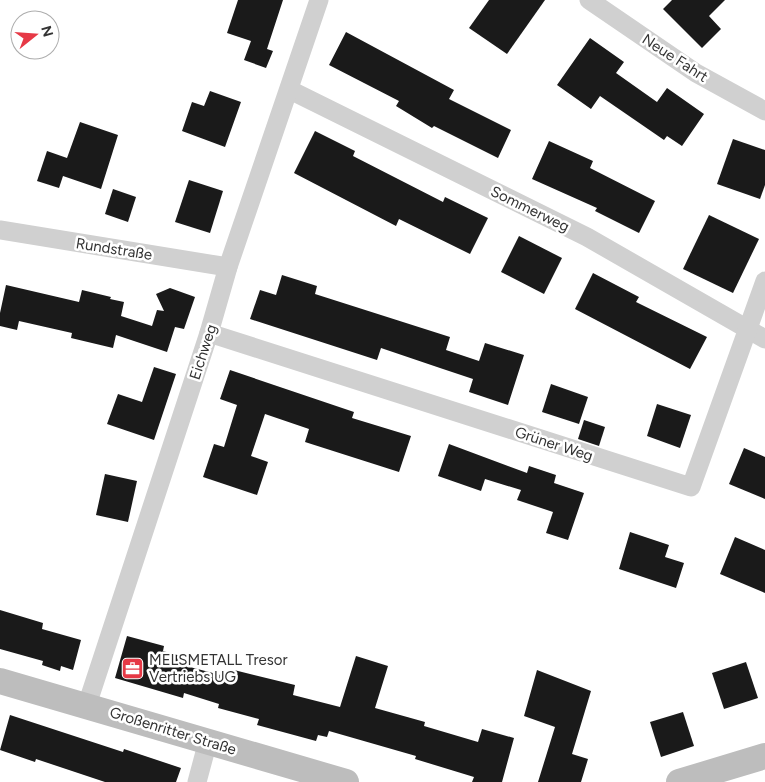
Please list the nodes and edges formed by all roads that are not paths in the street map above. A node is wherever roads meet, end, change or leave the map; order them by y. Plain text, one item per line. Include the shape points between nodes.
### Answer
1 (319, 0) edge
2 (589, 0) edge
3 (290, 90) junction
4 (765, 111) edge
5 (0, 230) edge
6 (228, 267) junction
7 (765, 281) edge
8 (209, 333) junction
9 (757, 334) edge
10 (0, 683) edge
11 (87, 705) junction
12 (208, 742) junction
13 (765, 756) edge
14 (197, 782) edge
15 (346, 782) edge
16 (679, 782) edge

1 - 3 street, Eichweg
2 - 4 street, Neue Fahrt via 696,73
3 - 6 street, Eichweg
3 - 9 street, Sommerweg via 587,237
5 - 6 street, Rundstraße
6 - 8 street, Eichweg
7 - 9 street, Grüner Weg
8 - 9 street, Grüner Weg via 691,487
8 - 11 street, Eichweg
10 - 11 main road, Großenritter Straße
11 - 12 main road, Großenritter Straße
12 - 14 street
12 - 15 main road, Großenritter Straße
13 - 16 main road

